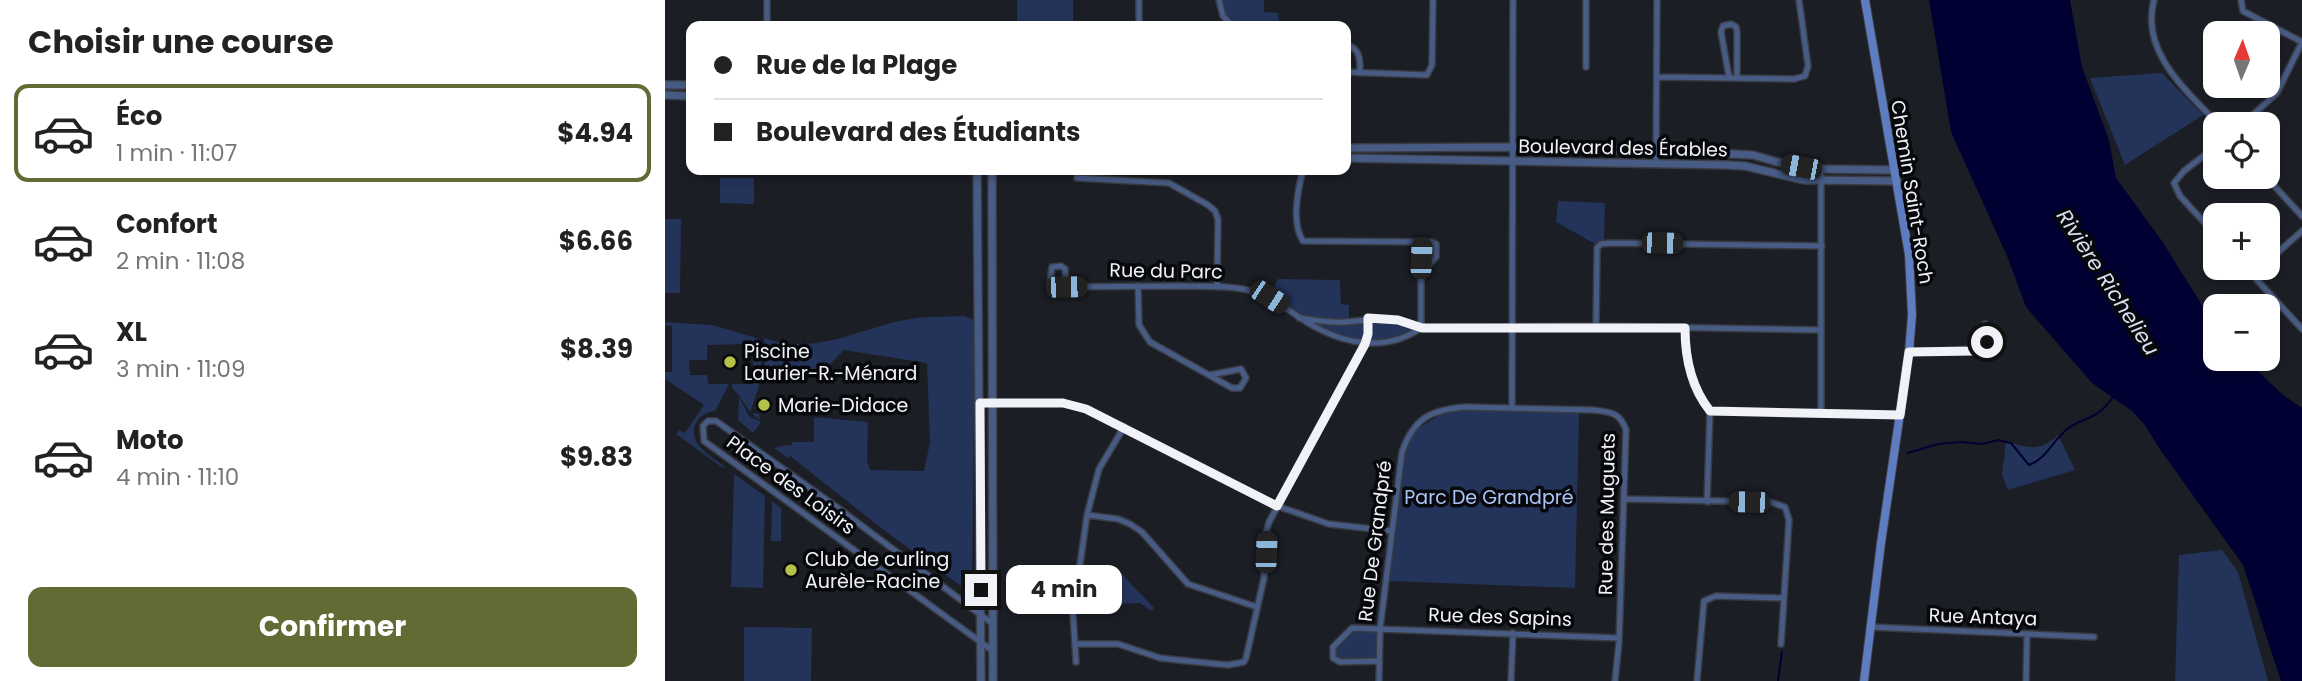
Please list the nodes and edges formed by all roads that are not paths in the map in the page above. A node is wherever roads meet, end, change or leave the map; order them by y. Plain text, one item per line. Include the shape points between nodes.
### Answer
1 (767, 0) edge
2 (1139, 0) edge
3 (1219, 0) edge
4 (1433, 0) edge
5 (1513, 0) edge
6 (1585, 0) edge
7 (1657, 0) edge
8 (1798, 0) edge
9 (1865, 0) edge
10 (2154, 0) edge
11 (2241, 0) edge
12 (767, 21) edge
13 (1139, 21) edge
14 (1228, 21) edge
15 (2302, 42) edge
16 (1351, 46) edge
17 (1586, 67) dead end
18 (1351, 73) edge
19 (1360, 74) junction
20 (1658, 77) junction
21 (1729, 78) junction
22 (1737, 78) junction
23 (665, 85) edge
24 (686, 85) edge
25 (665, 95) edge
26 (686, 96) edge
27 (2207, 112) edge
28 (2256, 112) edge
29 (1514, 147) junction
30 (1351, 148) edge
31 (1656, 151) junction
32 (2203, 156) edge
33 (1351, 158) edge
34 (1514, 162) junction
35 (1656, 163) junction
36 (1821, 169) junction
37 (1895, 170) junction
38 (977, 175) edge
39 (992, 175) edge
40 (1302, 175) edge
41 (1077, 178) dead end
42 (1821, 181) junction
43 (1897, 181) junction
44 (2277, 189) edge
45 (2302, 216) edge
46 (2203, 221) edge
47 (2302, 231) edge
48 (1421, 241) junction
49 (1822, 246) junction
50 (2280, 250) edge
51 (1420, 274) junction
52 (2257, 280) edge
53 (1137, 286) junction
54 (1066, 287) junction
55 (1217, 287) junction
56 (1299, 318) junction
57 (1368, 318) junction
58 (1985, 324) dead end
59 (1596, 326) junction
60 (1514, 327) junction
61 (1422, 328) junction
62 (1685, 328) junction
63 (2302, 329) edge
64 (1820, 330) junction
65 (1365, 344) junction
66 (1909, 352) junction
67 (1210, 375) junction
68 (980, 403) junction
69 (993, 403) junction
70 (1512, 407) junction
71 (1710, 411) junction
72 (1821, 414) junction
73 (1900, 415) junction
74 (1124, 427) junction
75 (1624, 499) junction
76 (1707, 502) junction
77 (1277, 506) junction
78 (1087, 515) junction
79 (1391, 530) junction
80 (1784, 598) junction
81 (1257, 607) junction
82 (981, 616) junction
83 (993, 625) junction
84 (1870, 628) junction
85 (1380, 629) junction
86 (1513, 633) junction
87 (2027, 634) junction
88 (2094, 637) dead end
89 (1619, 638) junction
90 (981, 643) junction
91 (1076, 644) junction
92 (1781, 644) dead end
93 (993, 651) junction
94 (1379, 661) junction
95 (1076, 662) dead end
96 (981, 681) edge
97 (993, 681) edge
98 (1379, 681) edge
99 (1511, 681) edge
100 (1615, 681) edge
101 (1697, 681) edge
102 (1864, 681) edge
103 (2026, 681) edge

1 - 12 street
2 - 13 street
3 - 14 street
4 - 19 street via 1430,72 1423,76
5 - 29 street
6 - 17 street
7 - 20 street
8 - 22 street via 1808,65 1805,76
9 - 37 main road, Chemin Saint-Roch
10 - 27 street via 2151,25 2162,60
11 - 15 street via 2243,11
15 - 28 street via 2277,93
16 - 19 street via 1360,55
18 - 19 street
20 - 21 street
20 - 31 street
21 - 22 street
21 - 22 street via 1721,32 1731,24 1737,31
23 - 24 street
25 - 26 street
29 - 30 street, Boulevard des Érables
29 - 31 street, Boulevard des Érables
29 - 34 street
31 - 35 street
31 - 36 street, Boulevard des Érables via 1753,155
32 - 46 street via 2174,183
33 - 34 street, Boulevard des Érables
34 - 35 street, Boulevard des Érables
34 - 60 street
35 - 42 street, Boulevard des Érables via 1745,166
36 - 37 street, Boulevard des Érables
36 - 42 street
37 - 43 main road, Chemin Saint-Roch
38 - 68 street
39 - 69 street
40 - 48 street via 1298,225 1303,240
41 - 55 street via 1169,183 1208,205 1217,219
42 - 43 street, Boulevard des Érables
42 - 49 street
43 - 66 main road, Chemin Saint-Roch via 1911,276
44 - 45 street
47 - 50 street
48 - 51 street
48 - 51 street via 1436,244 1437,252
49 - 59 street via 1601,244 1597,248
49 - 64 street
51 - 61 street
52 - 63 street
53 - 54 street, Rue du Parc
53 - 55 street, Rue du Parc
53 - 67 street via 1138,319 1144,334 1157,347
54 - 54 street via 1051,285 1052,267 1065,269
55 - 56 street, Rue du Parc via 1261,294
56 - 57 street, Rue du Parc via 1334,322
56 - 65 street, Rue du Parc via 1341,339
57 - 61 street, Rue du Parc
57 - 65 street
58 - 66 street via 1989,338 1982,349
59 - 60 street, Rue du Parc
59 - 62 street, Rue du Parc
60 - 61 street, Rue du Parc
60 - 70 street
61 - 65 street, Rue du Parc via 1386,343
62 - 64 street, Rue du Parc
62 - 71 street via 1693,383
64 - 72 street
65 - 77 street
66 - 73 main road, Chemin Saint-Roch
67 - 67 street via 1237,389 1246,377 1241,369
68 - 69 street
68 - 82 street
69 - 74 street via 1063,403
69 - 83 street
70 - 75 street, Rue des Muguets via 1593,410 1619,416 1626,430
70 - 79 street, Rue De Grandpré via 1444,409 1413,428 1400,460
71 - 72 street
71 - 76 street
72 - 73 street
73 - 84 main road, Chemin Saint-Roch
74 - 77 street
74 - 78 street via 1099,469
75 - 76 street
75 - 89 street, Rue des Muguets
76 - 80 street via 1770,502 1785,507 1789,520
77 - 79 street via 1329,524
77 - 81 street via 1267,528 1265,572
78 - 81 street via 1130,524 1188,584
78 - 91 street via 1073,614
79 - 85 street, Rue De Grandpré
80 - 92 street
80 - 101 street via 1716,596 1704,601
81 - 91 street via 1247,658 1238,664 1160,658 1118,644
82 - 83 street, Place des Loisirs
82 - 90 street
82 - 90 street, Place des Loisirs via 716,421 702,426 704,440
83 - 93 street
84 - 87 street, Rue Antaya
84 - 102 main road, Chemin Saint-Roch
85 - 86 street, Rue des Sapins
85 - 94 street, Rue De Grandpré
85 - 94 street, Rue des Sapins via 1352,628 1332,653 1340,662
86 - 89 street, Rue des Sapins
86 - 99 street
87 - 88 street, Rue Antaya
87 - 103 street
89 - 100 street, Rue des Muguets
90 - 93 street, Place des Loisirs
90 - 96 street
91 - 95 street
93 - 97 street
94 - 98 street, Rue De Grandpré

